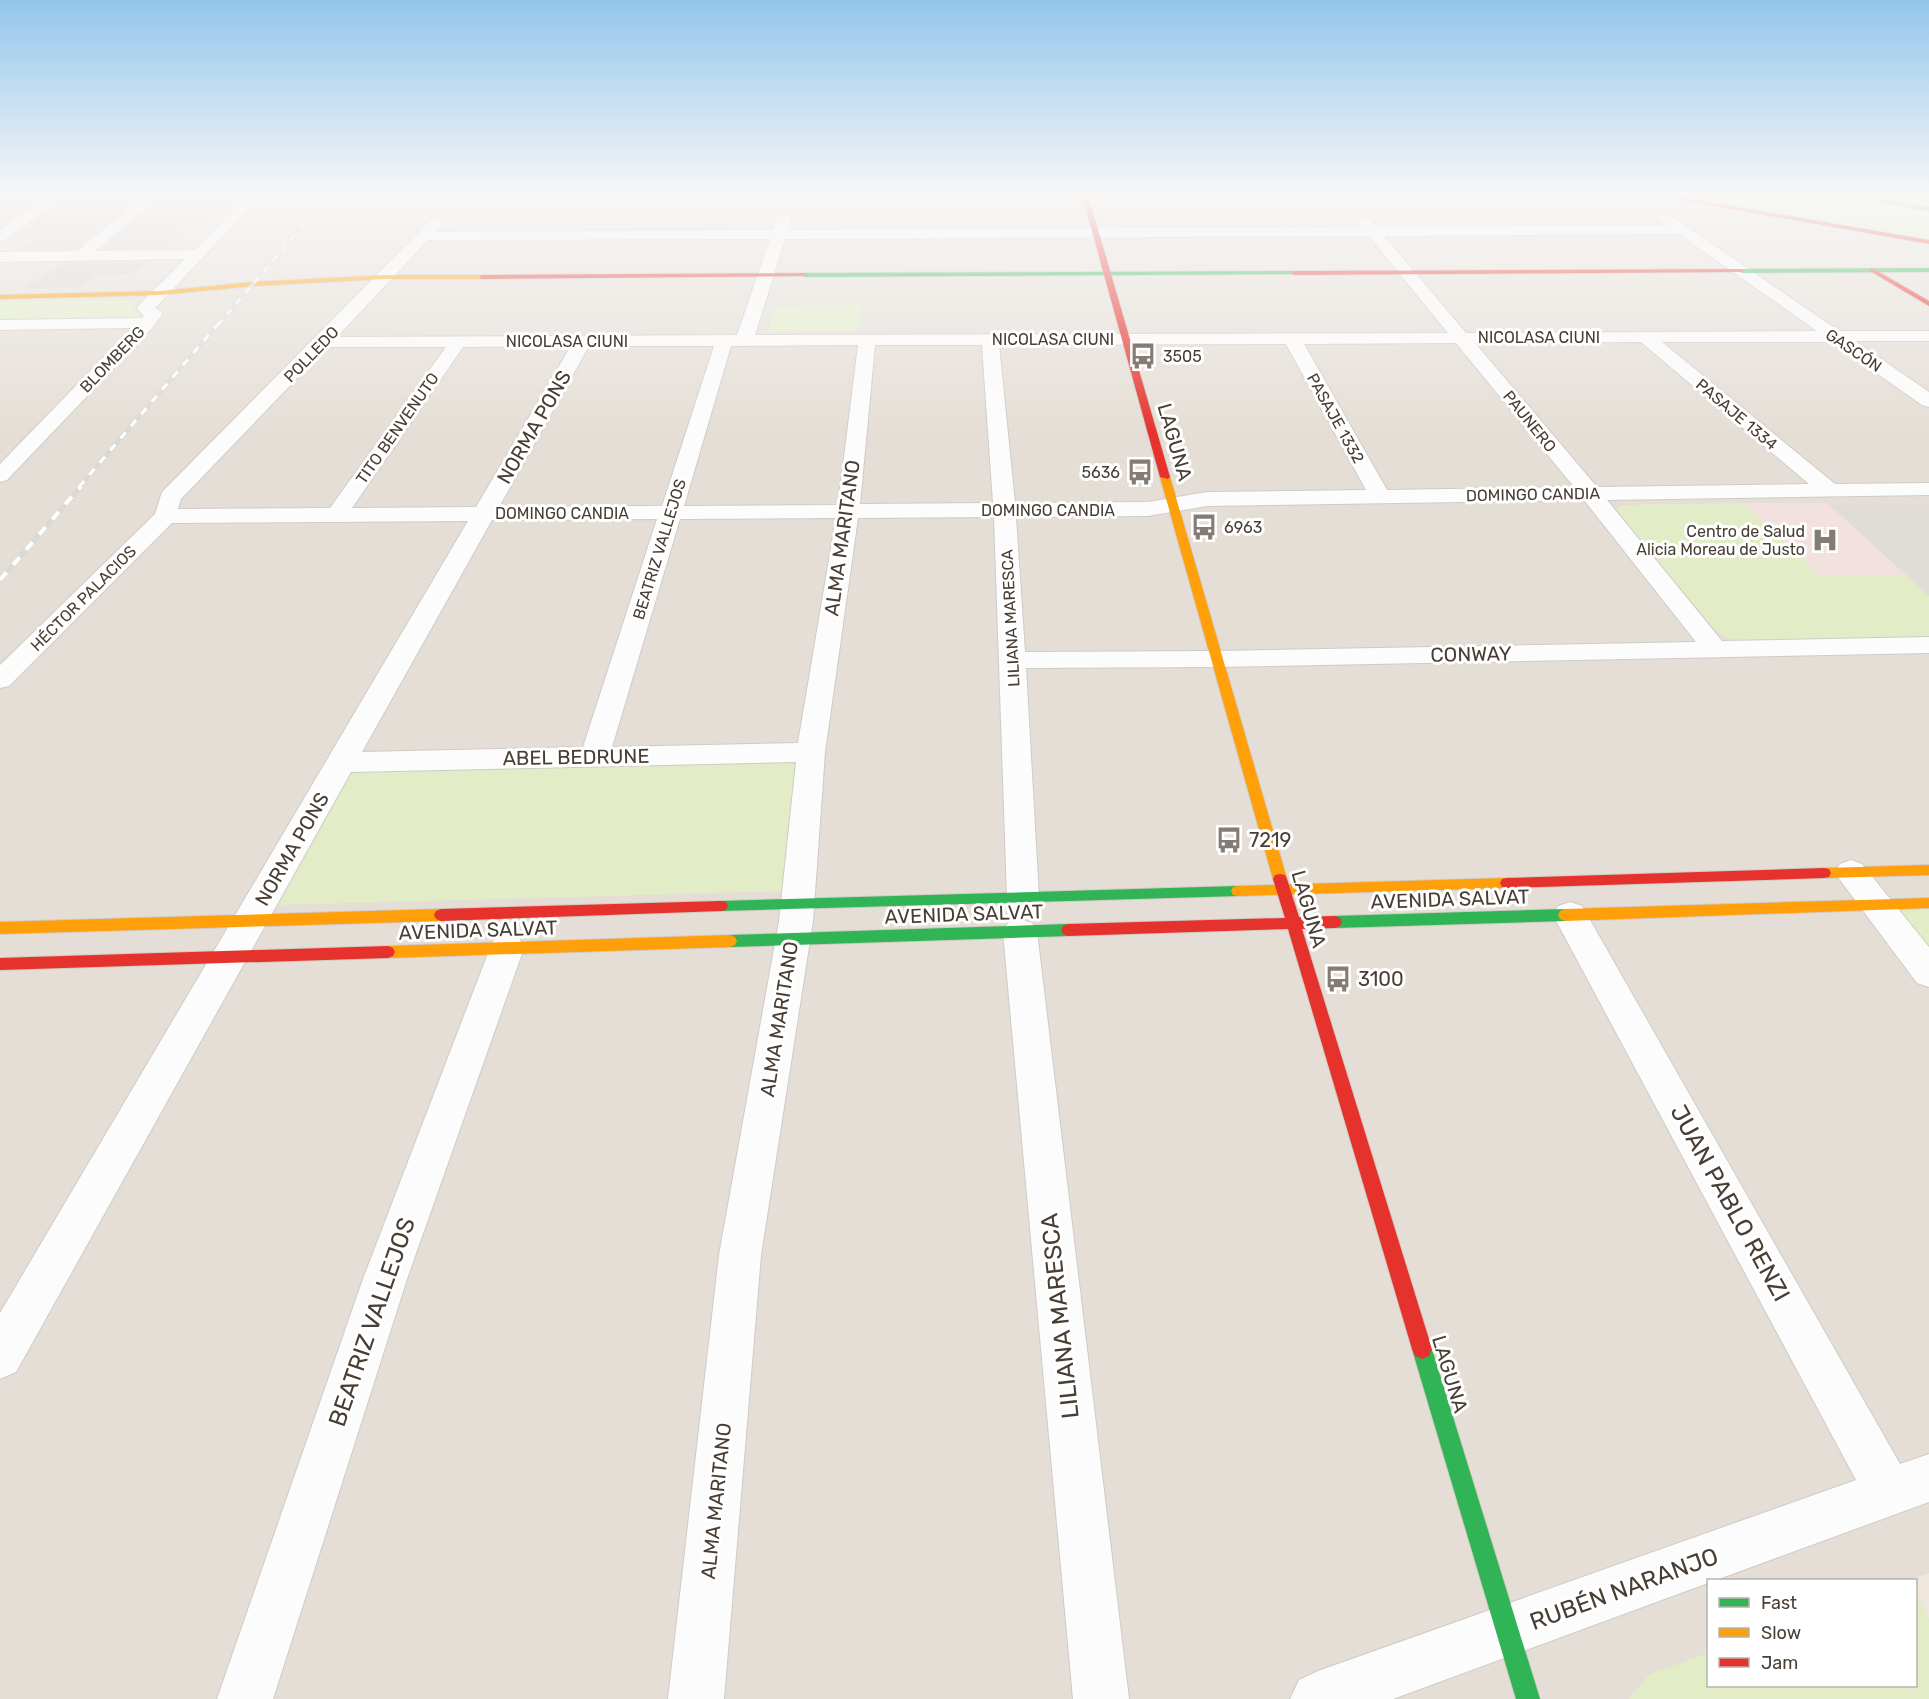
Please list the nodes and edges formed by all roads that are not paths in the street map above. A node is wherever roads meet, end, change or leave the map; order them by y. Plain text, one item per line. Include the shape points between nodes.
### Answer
1 (178, 274) edge
2 (388, 274) edge
3 (888, 274) edge
4 (1107, 274) edge
5 (1409, 274) edge
6 (1745, 274) edge
7 (1879, 274) edge
8 (766, 275) junction
9 (386, 277) junction
10 (160, 293) junction
11 (0, 297) edge
12 (1929, 304) edge
13 (147, 323) junction
14 (0, 325) edge
15 (20, 325) junction
16 (1833, 336) junction
17 (1929, 336) edge
18 (1645, 337) junction
19 (0, 338) edge
20 (1292, 338) junction
21 (1462, 338) junction
22 (1126, 339) junction
23 (867, 340) junction
24 (990, 340) junction
25 (583, 341) junction
26 (734, 341) junction
27 (322, 342) junction
28 (458, 342) junction
29 (1929, 401) edge
30 (0, 476) edge
31 (1929, 489) edge
32 (1829, 490) junction
33 (1590, 493) junction
34 (1380, 497) junction
35 (1173, 505) junction
36 (1005, 510) junction
37 (848, 511) junction
38 (670, 513) junction
39 (337, 514) junction
40 (484, 514) junction
41 (166, 516) junction
42 (1929, 645) edge
43 (1715, 649) junction
44 (1217, 659) junction
45 (1012, 660) junction
46 (0, 680) edge
47 (811, 752) junction
48 (594, 757) junction
49 (341, 762) junction
50 (1929, 870) edge
51 (1851, 872) junction
52 (1283, 890) junction
53 (1929, 903) edge
54 (798, 904) junction
55 (1877, 905) junction
56 (1022, 915) junction
57 (1570, 915) junction
58 (250, 920) junction
59 (1292, 923) junction
60 (0, 928) edge
61 (793, 939) junction
62 (507, 948) junction
63 (229, 957) junction
64 (0, 964) edge
65 (1929, 973) edge
66 (0, 1356) edge
67 (1909, 1485) edge
68 (1508, 1632) junction
69 (244, 1699) edge
70 (696, 1699) edge
71 (1101, 1699) edge
72 (1318, 1699) edge
73 (1528, 1699) edge

1 - 10 street, BLOMBERG
2 - 9 street, POLLEDO
3 - 8 main road
4 - 22 main road, LAGUNA
5 - 21 street, PAUNERO
6 - 16 street, GASCÓN
7 - 12 main road
8 - 9 main road
8 - 26 street, BEATRIZ VALLEJOS
9 - 10 main road
9 - 27 street, POLLEDO
10 - 11 main road
10 - 13 street, BLOMBERG via 145,309 154,313
13 - 15 street
13 - 30 street, BLOMBERG
14 - 15 street
15 - 19 street
16 - 17 street, NICOLASA CIUNI
16 - 18 street, NICOLASA CIUNI
16 - 29 street, GASCÓN
18 - 21 street, NICOLASA CIUNI
18 - 32 street, PASAJE 1334
20 - 21 street, NICOLASA CIUNI
20 - 22 street, NICOLASA CIUNI
20 - 34 street, PASAJE 1332
21 - 33 street, PAUNERO
22 - 24 street, NICOLASA CIUNI
22 - 35 main road, LAGUNA
23 - 24 street, NICOLASA CIUNI
23 - 26 street, NICOLASA CIUNI
23 - 37 street, ALMA MARITANO
24 - 36 street, LILIANA MARESCA
25 - 26 street, NICOLASA CIUNI
25 - 28 street, NICOLASA CIUNI
25 - 40 street, NORMA PONS
26 - 38 street, BEATRIZ VALLEJOS
27 - 28 street, NICOLASA CIUNI
27 - 41 street, POLLEDO via 170,497
28 - 39 street, TITO BENVENUTO
31 - 32 street, DOMINGO CANDIA
32 - 33 street, DOMINGO CANDIA
33 - 34 street, DOMINGO CANDIA
33 - 43 street, PAUNERO
34 - 35 street, DOMINGO CANDIA via 1207,499
35 - 36 street, DOMINGO CANDIA via 1148,509
35 - 44 main road, LAGUNA
36 - 37 street, DOMINGO CANDIA
36 - 45 street, LILIANA MARESCA
37 - 38 street, DOMINGO CANDIA
37 - 47 street, ALMA MARITANO
38 - 40 street, DOMINGO CANDIA
38 - 48 street, BEATRIZ VALLEJOS
39 - 40 street, DOMINGO CANDIA
39 - 41 street, DOMINGO CANDIA
40 - 49 street, NORMA PONS
41 - 46 street, HÉCTOR PALACIOS
42 - 43 street, CONWAY
43 - 44 street, CONWAY
44 - 45 street, CONWAY
44 - 52 main road, LAGUNA
45 - 56 street, LILIANA MARESCA
47 - 48 street, ABEL BEDRUNE
47 - 54 street, ALMA MARITANO
48 - 49 street, ABEL BEDRUNE
49 - 58 street, NORMA PONS
50 - 51 main road, AVENIDA SALVAT
51 - 52 main road, AVENIDA SALVAT
51 - 55 street
52 - 56 main road, AVENIDA SALVAT
52 - 59 main road, LAGUNA
53 - 55 main road, AVENIDA SALVAT
54 - 56 main road, AVENIDA SALVAT
54 - 58 main road, AVENIDA SALVAT
54 - 61 street, ALMA MARITANO
55 - 57 main road, AVENIDA SALVAT
55 - 65 street
56 - 59 main road, AVENIDA SALVAT
56 - 61 main road, AVENIDA SALVAT
56 - 71 street, LILIANA MARESCA
57 - 59 main road, AVENIDA SALVAT
57 - 67 street, JUAN PABLO RENZI
58 - 60 main road, AVENIDA SALVAT
58 - 63 street, NORMA PONS
59 - 68 main road, LAGUNA
61 - 62 main road, AVENIDA SALVAT
61 - 70 street, ALMA MARITANO via 740,1255
62 - 63 main road, AVENIDA SALVAT
62 - 69 street, BEATRIZ VALLEJOS via 386,1279
63 - 64 main road, AVENIDA SALVAT
63 - 66 street, NORMA PONS
67 - 68 street, RUBÉN NARANJO
68 - 72 street, RUBÉN NARANJO
68 - 73 main road, LAGUNA

